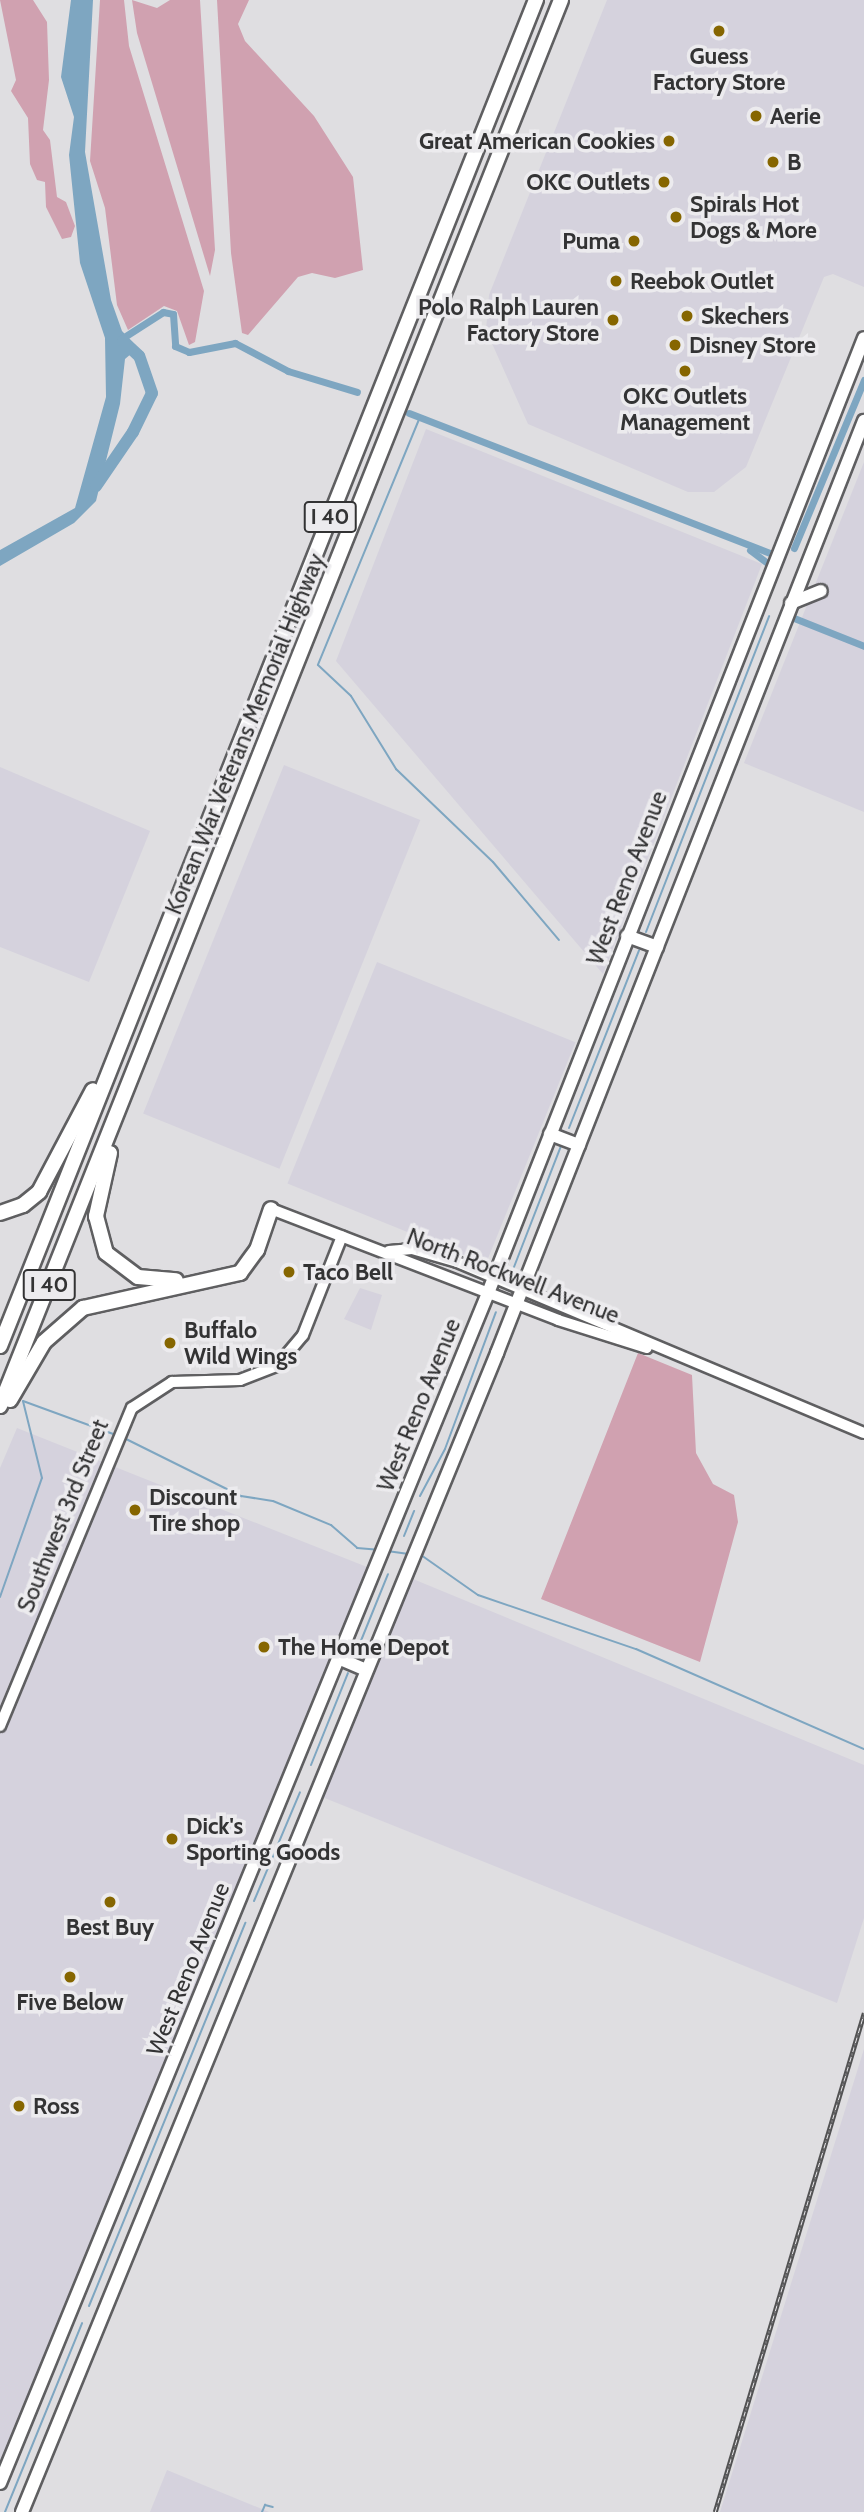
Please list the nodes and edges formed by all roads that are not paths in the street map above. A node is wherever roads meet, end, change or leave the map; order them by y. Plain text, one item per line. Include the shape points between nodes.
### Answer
1 (536, 0) edge
2 (561, 0) edge
3 (864, 338) edge
4 (864, 421) edge
5 (821, 591) dead end
6 (791, 603) junction
7 (627, 936) junction
8 (657, 947) junction
9 (126, 1030) junction
10 (119, 1110) junction
11 (550, 1133) junction
12 (579, 1145) junction
13 (271, 1209) junction
14 (0, 1213) edge
15 (342, 1236) junction
16 (390, 1251) junction
17 (494, 1276) junction
18 (523, 1287) junction
19 (488, 1293) junction
20 (517, 1304) junction
21 (0, 1346) edge
22 (676, 1356) junction
23 (0, 1406) edge
24 (0, 1416) edge
25 (864, 1433) edge
26 (338, 1658) junction
27 (366, 1670) junction
28 (0, 1726) edge
29 (0, 2483) edge
30 (22, 2512) edge

1 - 9 highway, Korean War Veterans Memorial Highway / I 40
2 - 10 highway, Korean War Veterans Memorial Highway / I 40
3 - 7 main road, West Reno Avenue
4 - 6 main road
5 - 6 main road
6 - 8 main road
7 - 8 main road
7 - 11 main road, West Reno Avenue
8 - 12 main road
9 - 14 highway via 48,1180 23,1206
9 - 21 highway, Korean War Veterans Memorial Highway / I 40
10 - 13 highway via 96,1216 100,1240 120,1268 165,1281 224,1271 244,1254
10 - 23 highway, Korean War Veterans Memorial Highway / I 40
11 - 12 main road
11 - 17 main road, West Reno Avenue
12 - 18 main road
13 - 15 main road
13 - 24 highway via 254,1256 234,1277 106,1300 62,1322
15 - 16 main road
15 - 28 main road, Southwest 3rd Street via 303,1335 277,1366 240,1380 162,1386 140,1399 121,1427
16 - 17 main road, North Rockwell Avenue via 422,1251
16 - 19 main road, North Rockwell Avenue
17 - 18 main road, North Rockwell Avenue
17 - 19 main road, West Reno Avenue
18 - 20 main road
18 - 22 main road, North Rockwell Avenue
19 - 20 main road, North Rockwell Avenue
19 - 26 main road, West Reno Avenue
20 - 22 main road, North Rockwell Avenue
20 - 27 main road
22 - 25 main road, North Rockwell Avenue
26 - 27 main road
26 - 29 main road, West Reno Avenue
27 - 30 main road

